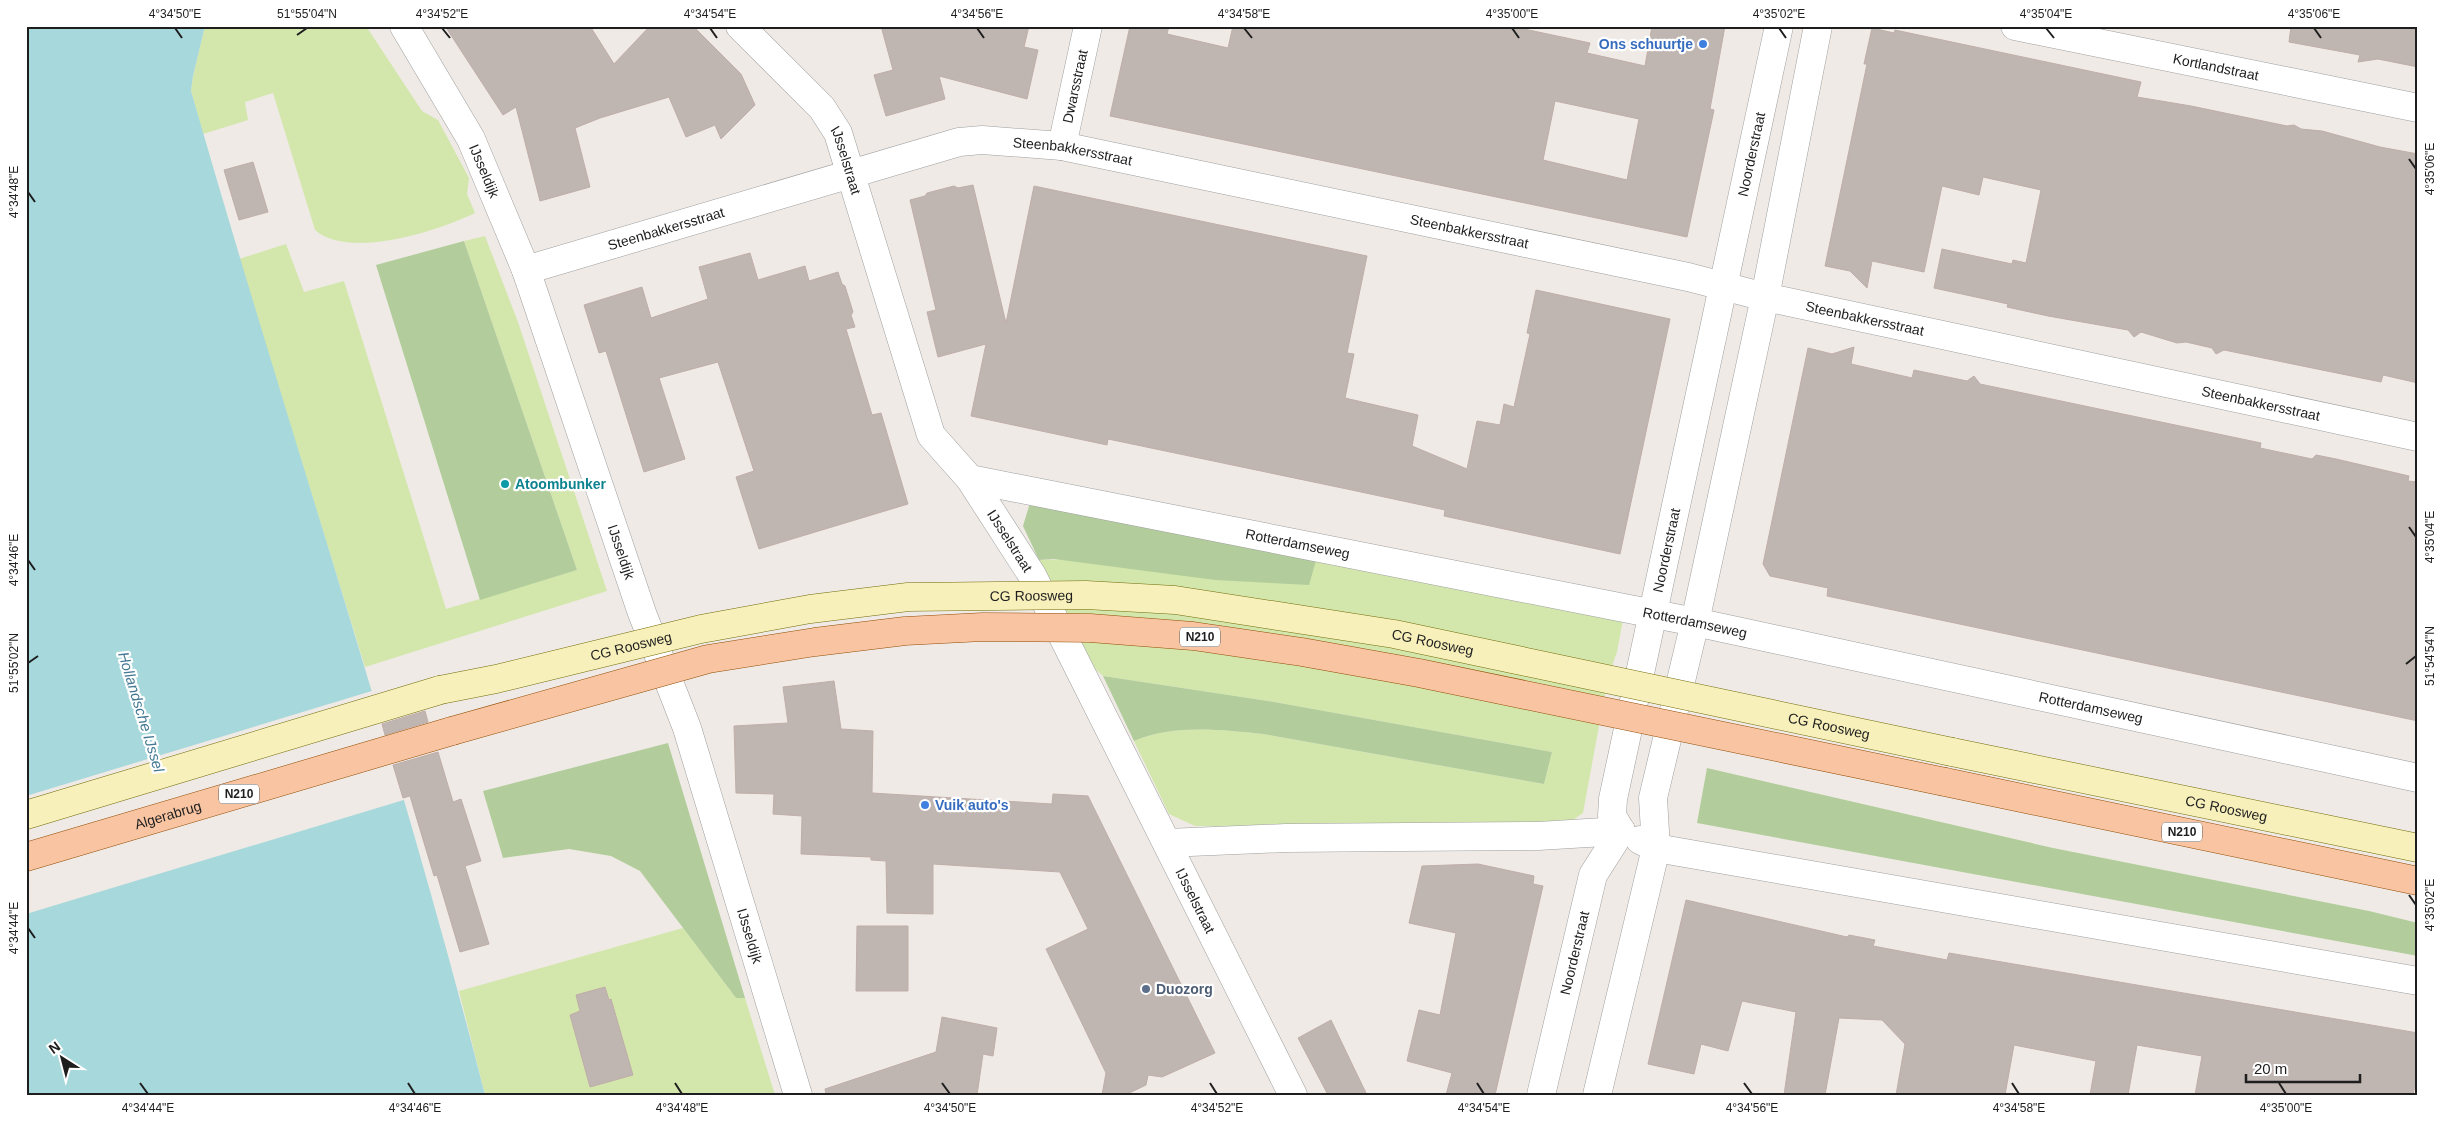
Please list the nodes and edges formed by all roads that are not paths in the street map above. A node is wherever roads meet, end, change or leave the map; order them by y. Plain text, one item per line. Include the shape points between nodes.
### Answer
1 (404, 26) edge
2 (740, 26) edge
3 (1088, 26) edge
4 (1779, 26) edge
5 (1818, 26) edge
6 (2015, 26) edge
7 (2418, 108) edge
8 (1062, 146) junction
9 (850, 173) junction
10 (526, 270) junction
11 (1724, 287) junction
12 (1766, 297) junction
13 (2418, 437) edge
14 (970, 479) junction
15 (1654, 614) junction
16 (1695, 622) junction
17 (2418, 778) edge
18 (26, 815) edge
19 (1621, 831) junction
20 (1168, 843) junction
21 (1656, 848) junction
22 (2418, 848) edge
23 (26, 857) edge
24 (2418, 881) edge
25 (2418, 981) edge
26 (798, 1095) edge
27 (1293, 1095) edge
28 (1541, 1095) edge
29 (1597, 1095) edge

1 - 10 street, IJsseldijk via 471,139
2 - 9 street, IJsselstraat via 822,108 838,133
3 - 8 street, Dwarsstraat
4 - 11 street, Noorderstraat
5 - 12 street
6 - 7 street, Kortlandstraat
8 - 9 street, Steenbakkersstraat via 982,140 959,142
8 - 11 street, Steenbakkersstraat
9 - 10 street, Steenbakkersstraat
9 - 14 street, IJsselstraat via 931,436
10 - 26 street, IJsseldijk via 642,613 687,728
11 - 12 street, Steenbakkersstraat
11 - 15 street, Noorderstraat
12 - 13 street, Steenbakkersstraat
12 - 16 street
14 - 15 street, Rotterdamseweg
14 - 20 street, IJsselstraat via 1032,575
15 - 16 street, Rotterdamseweg
15 - 19 street, Noorderstraat via 1613,799 1612,816
16 - 17 street, Rotterdamseweg
16 - 21 street via 1653,798
18 - 22 street, CG Roosweg, bridge via 440,690 701,629 810,609 908,597 1086,595 1174,600 1394,634
19 - 20 street via 1538,836 1286,838
19 - 21 street
19 - 28 street, Noorderstraat via 1594,875
20 - 27 street, IJsselstraat
21 - 25 street
21 - 29 street
23 - 24 main road, Algerabrug / N210, bridge via 708,659 905,631 983,627 1090,628 1194,636 1419,674

